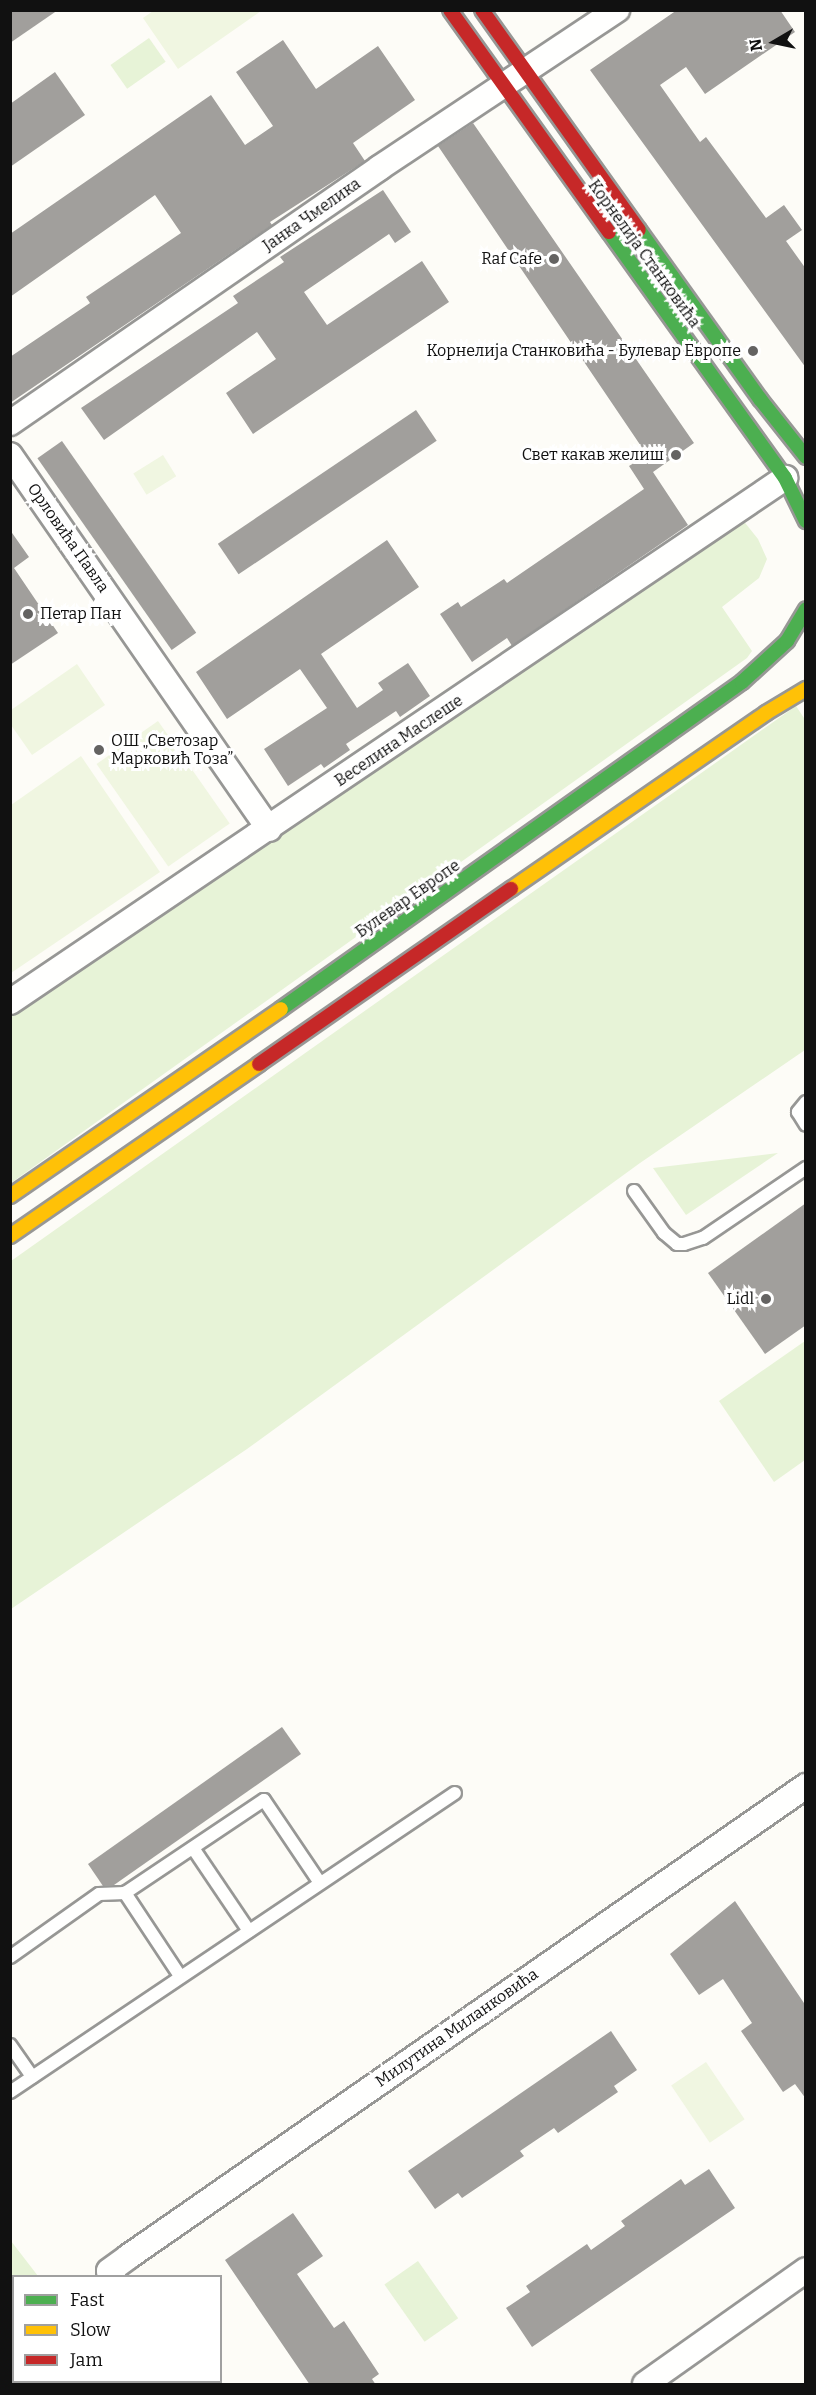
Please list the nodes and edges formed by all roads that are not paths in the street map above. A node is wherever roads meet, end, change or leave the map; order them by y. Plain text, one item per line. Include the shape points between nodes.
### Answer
1 (450, 10) edge
2 (482, 10) edge
3 (616, 10) edge
4 (526, 71) junction
5 (503, 86) junction
6 (760, 399) junction
7 (10, 423) edge
8 (806, 433) edge
9 (10, 455) edge
10 (806, 457) edge
11 (785, 478) junction
12 (806, 521) edge
13 (806, 609) edge
14 (806, 689) edge
15 (269, 829) junction
16 (10, 1002) edge
17 (806, 1102) edge
18 (806, 1125) edge
19 (806, 1168) edge
20 (633, 1191) dead end
21 (10, 1196) edge
22 (10, 1236) edge
23 (806, 1785) edge
24 (455, 1793) dead end
25 (193, 1848) junction
26 (320, 1883) junction
27 (125, 1893) junction
28 (249, 1931) junction
29 (10, 1957) edge
30 (180, 1976) junction
31 (10, 2045) edge
32 (32, 2077) junction
33 (10, 2092) edge
34 (806, 2270) edge
35 (111, 2274) edge
36 (645, 2385) edge

1 - 5 main road, Корнелија Станковића
2 - 4 main road, Корнелија Станковића
3 - 4 street, Јанка Чмелика
4 - 5 street, Јанка Чмелика
4 - 6 main road, Корнелија Станковића
5 - 7 street, Јанка Чмелика
5 - 11 main road, Корнелија Станковића
6 - 8 main road
6 - 10 main road, Корнелија Станковића
9 - 15 street, Орловића Павла
11 - 12 main road, Корнелија Станковића
11 - 15 street, Веселина Маслеше
13 - 21 main road, Булевар Европе via 788,641 742,682
14 - 22 main road via 766,712
15 - 16 street, Веселина Маслеше
17 - 18 lane via 798,1112
19 - 20 lane via 703,1238 684,1244 677,1244 664,1233
23 - 35 street, Милутина Миланковића
24 - 26 lane
25 - 26 lane via 264,1800
25 - 27 lane
25 - 28 lane
26 - 28 lane
27 - 29 lane via 99,1894
27 - 30 lane
28 - 30 lane
30 - 32 lane
31 - 32 lane
32 - 33 lane
34 - 36 street

